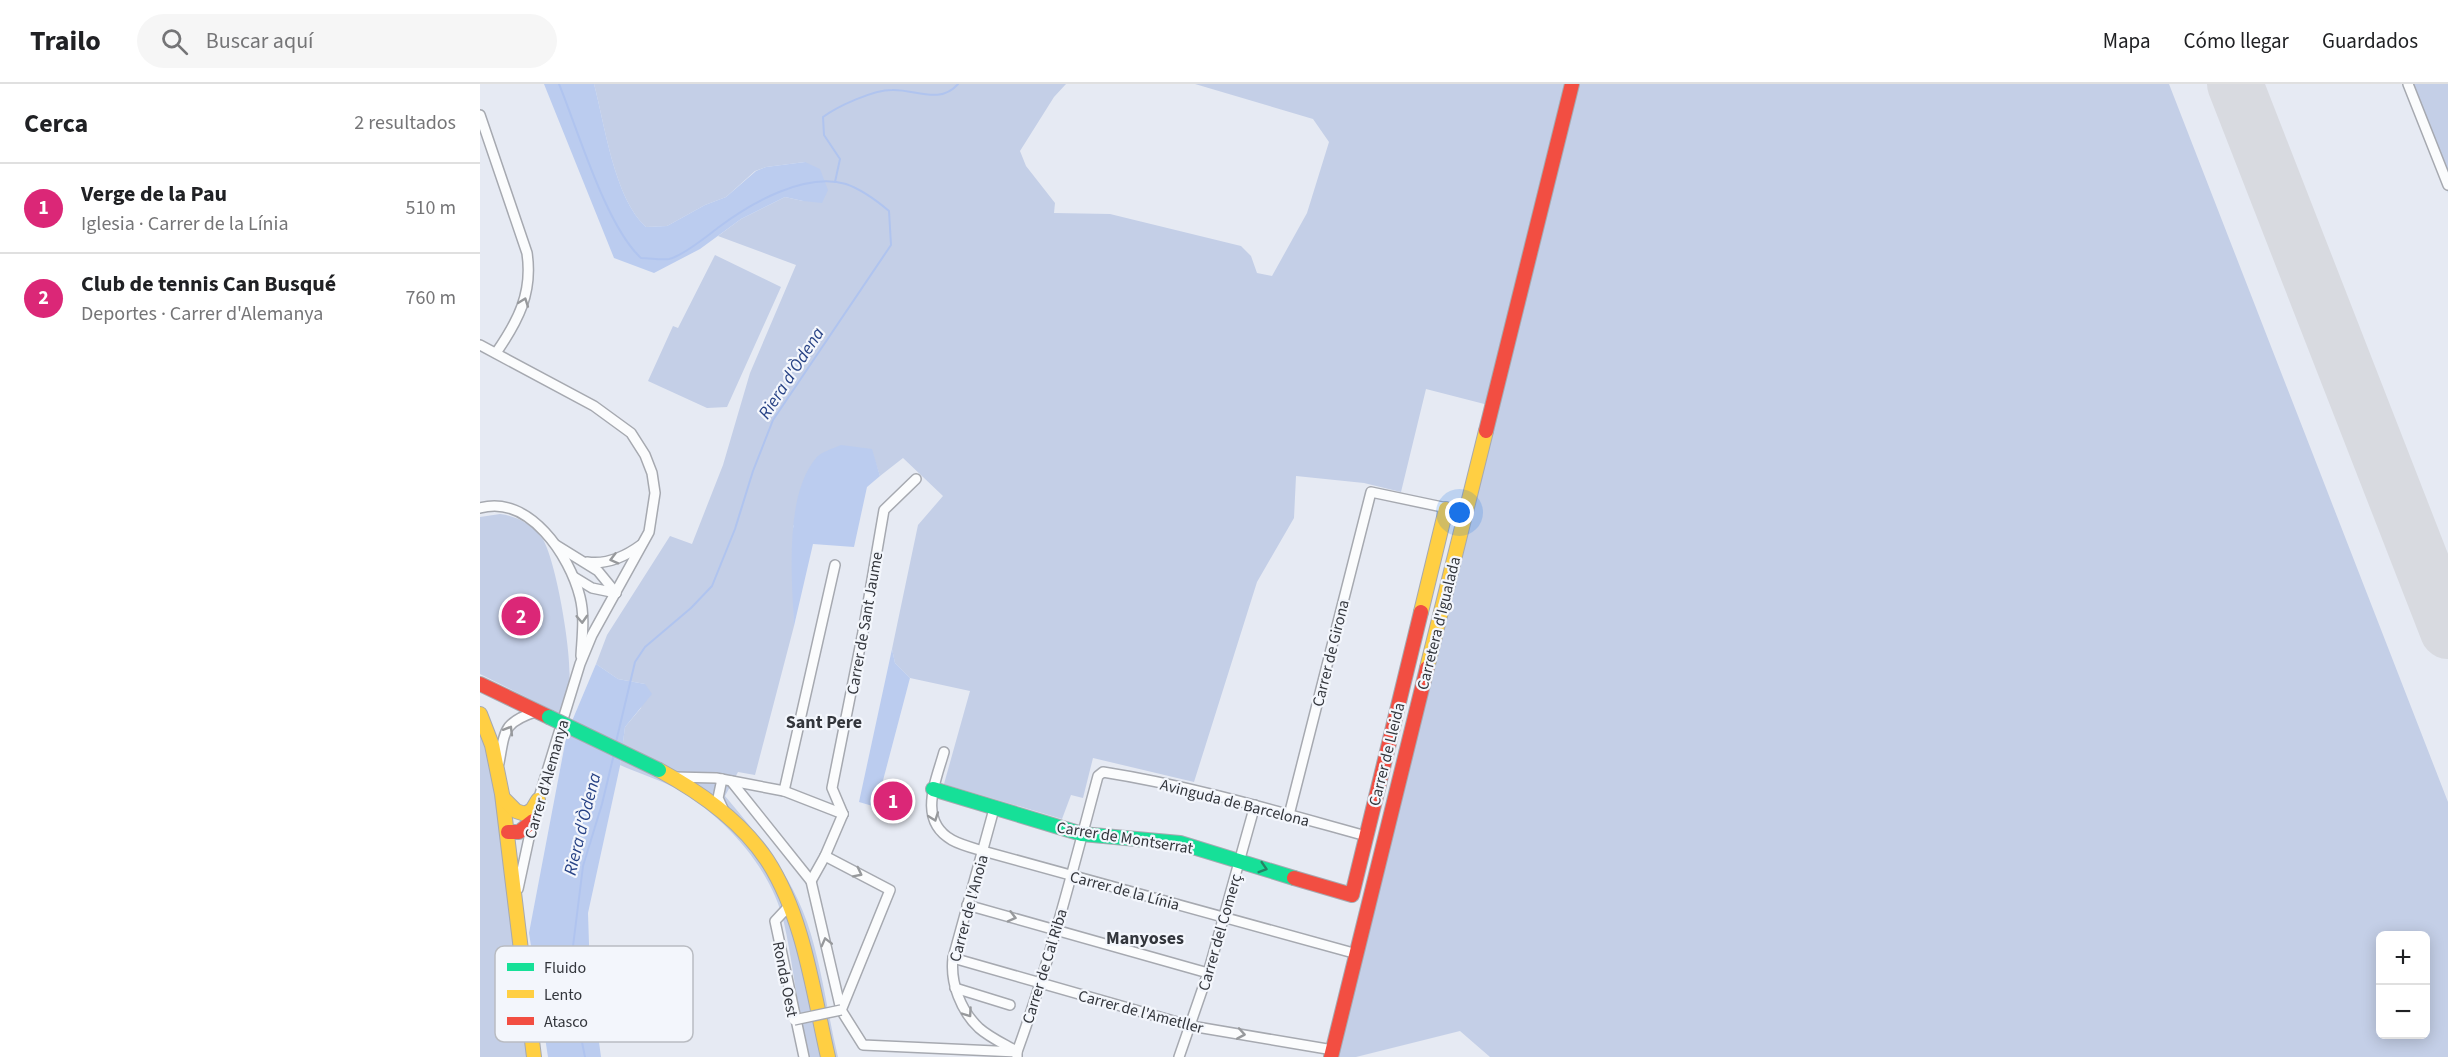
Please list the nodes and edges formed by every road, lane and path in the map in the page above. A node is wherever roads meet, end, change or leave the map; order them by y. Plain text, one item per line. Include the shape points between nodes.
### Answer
1 (1572, 84) edge
2 (2409, 84) edge
3 (480, 115) edge
4 (2448, 186) edge
5 (480, 345) edge
6 (496, 353) junction
7 (916, 479) dead end
8 (480, 508) edge
9 (1446, 509) junction
10 (1466, 512) junction
11 (554, 543) junction
12 (643, 544) junction
13 (582, 561) junction
14 (835, 565) dead end
15 (572, 576) junction
16 (616, 593) junction
17 (580, 664) junction
18 (480, 684) edge
19 (480, 714) edge
20 (544, 714) junction
21 (944, 752) dead end
22 (498, 765) junction
23 (1103, 772) joint
24 (674, 777) junction
25 (726, 780) junction
26 (933, 789) junction
27 (784, 791) junction
28 (503, 798) junction
29 (538, 800) joint
30 (1255, 805) junction
31 (994, 809) junction
32 (724, 813) junction
33 (843, 814) junction
34 (1289, 815) junction
35 (529, 817) junction
36 (508, 832) junction
37 (1082, 834) junction
38 (1366, 836) junction
39 (982, 851) junction
40 (825, 856) junction
41 (1239, 861) junction
42 (1070, 875) junction
43 (811, 881) junction
44 (516, 895) junction
45 (1352, 895) joint
46 (967, 905) junction
47 (789, 906) junction
48 (1223, 917) junction
49 (1057, 929) junction
50 (521, 937) junction
51 (522, 946) edge
52 (525, 946) edge
53 (1356, 954) junction
54 (953, 958) junction
55 (1208, 973) junction
56 (1042, 984) junction
57 (955, 988) junction
58 (1010, 1005) dead end
59 (842, 1010) junction
60 (794, 1020) junction
61 (1191, 1026) junction
62 (532, 1042) edge
63 (541, 1042) edge
64 (1312, 1047) junction
65 (1332, 1054) edge
66 (1019, 1055) edge
67 (534, 1057) edge
68 (543, 1057) edge
69 (804, 1057) edge
70 (828, 1057) edge
71 (1179, 1057) edge
72 (1310, 1057) edge

1 - 10 street, Carretera d'Igualada
2 - 4 street
6 -> 3 street via 527,295 530,272
5 - 6 street, Carrer d'Alemanya
6 - 12 street, Carrer d'Alemanya via 594,405 631,434 645,455 655,493 649,532
7 - 33 street, Carrer de Sant Jaume via 884,510 832,789
8 - 11 street, Carrer d'Alemanya via 516,509
9 - 10 street
9 - 34 street, Carrer de Girona via 1371,492
9 - 38 street, Carrer de Lleida
10 - 53 street, Carretera d'Igualada
11 - 13 street, Carrer d'Alemanya
11 - 15 street, Carrer d'Alemanya
12 -> 13 street via 607,561
12 - 16 street, Carrer d'Alemanya
13 - 16 street, Carrer d'Alemanya via 598,571
14 - 27 street
15 - 16 street via 592,588
15 -> 17 street, Carrer d'Alemanya via 583,615
16 - 17 street, Carrer d'Alemanya
17 - 29 street, Carrer d'Alemanya
18 - 20 street
19 - 22 street via 491,736
22 -> 20 street via 505,733 518,717
20 - 24 street, bridge
21 - 26 street, Carrer de la Línia
22 - 28 street
23 - 30 street, Avinguda de Barcelona
23 - 37 street, Carrer de Cal Riba via 1098,776
24 - 25 street
24 - 32 street
25 - 27 street
25 - 32 street via 718,798
25 - 43 street
26 - 31 street, Carrer de Montserrat
26 -> 39 street, Carrer de la Línia via 932,818 940,830 952,840
27 - 33 street
28 - 35 street
28 - 36 street
29 - 35 street
30 - 34 street, Avinguda de Barcelona
30 - 41 street, Carrer del Comerç
31 - 37 street, Carrer de Montserrat
31 - 39 street, Carrer de l'Anoia
32 - 47 street via 768,861
33 - 40 street
34 - 38 street, Avinguda de Barcelona
35 - 36 street
35 - 44 street, Carrer d'Alemanya
36 - 44 street
37 - 41 street, Carrer de Montserrat via 1180,843
37 - 42 street, Carrer de Cal Riba
38 - 45 street, Carrer de Lleida
39 - 42 street, Carrer de la Línia
39 - 46 street, Carrer de l'Anoia
40 - 43 street
40 -> 59 street via 890,890
41 -> 45 street, Carrer de Montserrat
41 - 48 street, Carrer del Comerç
42 - 48 street, Carrer de la Línia
42 - 49 street, Carrer de Cal Riba
59 -> 43 street
44 - 50 street
46 -> 49 street
46 - 54 street, Carrer de l'Anoia
47 - 60 street, Ronda Oest via 775,921
47 - 70 street
48 - 53 street, Carrer de la Línia
48 - 55 street, Carrer del Comerç
49 - 55 street
49 - 56 street, Carrer de Cal Riba
50 - 51 street
50 - 52 street
53 - 65 street, Carretera d'Igualada
54 - 56 street, Carrer de l'Ametller
54 - 57 street, Carrer de l'Anoia via 951,974
55 - 61 street, Carrer del Comerç
56 - 61 street, Carrer de l'Ametller
56 - 66 street, Carrer de Cal Riba
57 - 58 street
57 -> 66 street, Carrer de l'Anoia via 964,1009 980,1028
59 - 60 street, bridge
59 - 66 street via 863,1045
60 - 69 street, Ronda Oest
61 -> 64 street, Carrer de l'Ametller
61 - 71 street, Carrer del Comerç
62 - 67 street
63 - 68 street
64 - 65 street, Carrer de l'Ametller
64 - 72 street

